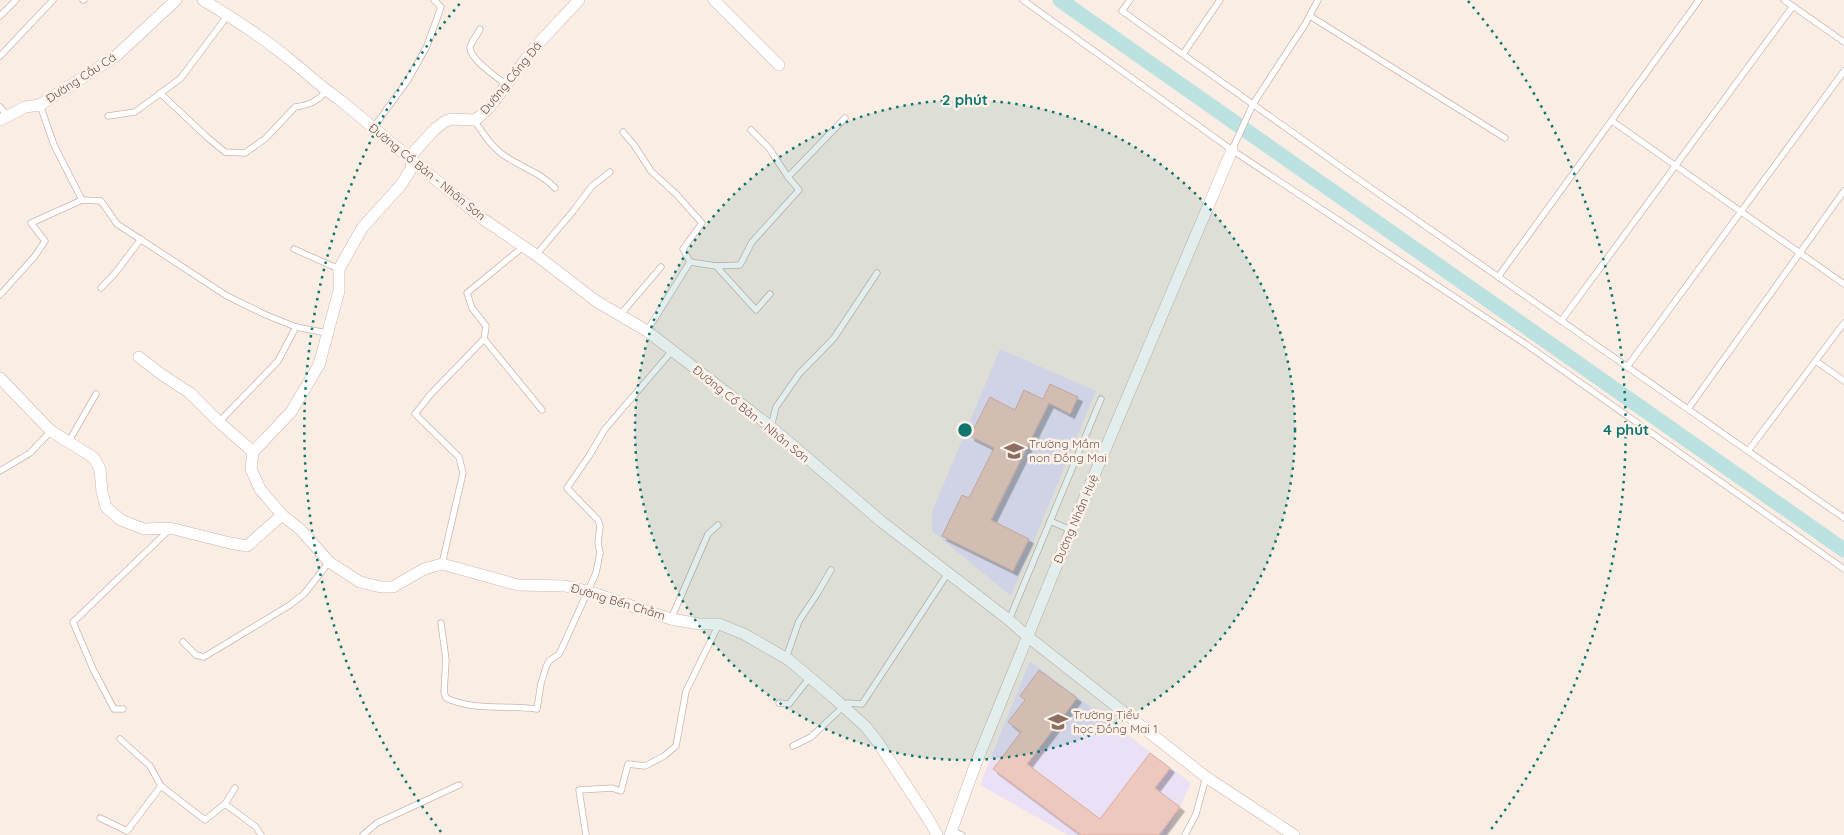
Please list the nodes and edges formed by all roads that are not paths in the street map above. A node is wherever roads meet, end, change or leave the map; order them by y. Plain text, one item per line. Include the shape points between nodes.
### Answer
1 (16, 0) edge
2 (53, 0) edge
3 (176, 0) edge
4 (203, 0) edge
5 (434, 0) edge
6 (579, 0) edge
7 (714, 0) edge
8 (1023, 0) edge
9 (1130, 0) edge
10 (1220, 0) edge
11 (1318, 0) edge
12 (1699, 0) edge
13 (1784, 0) edge
14 (1793, 6) junction
15 (230, 13) junction
16 (0, 16) edge
17 (1310, 16) junction
18 (480, 29) dead end
19 (1844, 42) edge
20 (1183, 54) junction
21 (0, 56) edge
22 (779, 65) dead end
23 (1844, 71) edge
24 (507, 85) junction
25 (326, 91) junction
26 (160, 93) junction
27 (1253, 104) junction
28 (40, 105) junction
29 (0, 107) edge
30 (108, 116) dead end
31 (4, 118) edge
32 (846, 118) dead end
33 (474, 120) junction
34 (1612, 121) junction
35 (372, 128) junction
36 (751, 130) dead end
37 (623, 132) dead end
38 (1504, 138) dead end
39 (1232, 150) junction
40 (411, 159) junction
41 (1676, 166) junction
42 (610, 172) dead end
43 (788, 177) junction
44 (555, 188) dead end
45 (1844, 191) edge
46 (82, 200) junction
47 (1741, 211) junction
48 (141, 239) junction
49 (524, 246) junction
50 (294, 248) dead end
51 (1800, 253) junction
52 (536, 255) junction
53 (690, 262) junction
54 (716, 266) junction
55 (661, 267) dead end
56 (339, 269) junction
57 (877, 273) dead end
58 (1498, 277) junction
59 (1844, 284) edge
60 (101, 288) dead end
61 (770, 294) dead end
62 (0, 296) edge
63 (620, 315) junction
64 (1562, 321) junction
65 (1844, 323) edge
66 (296, 327) junction
67 (646, 330) junction
68 (327, 333) junction
69 (484, 339) junction
70 (672, 351) junction
71 (139, 357) dead end
72 (1816, 360) junction
73 (1627, 367) junction
74 (1, 381) edge
75 (1844, 381) edge
76 (96, 394) dead end
77 (1101, 399) dead end
78 (1688, 409) junction
79 (542, 410) dead end
80 (219, 422) junction
81 (771, 427) junction
82 (51, 431) junction
83 (69, 441) junction
84 (1748, 451) junction
85 (253, 452) junction
86 (0, 471) edge
87 (282, 515) junction
88 (1844, 518) edge
89 (1050, 520) junction
90 (718, 525) dead end
91 (170, 528) junction
92 (1071, 530) junction
93 (329, 562) junction
94 (442, 564) junction
95 (1844, 569) edge
96 (831, 570) dead end
97 (948, 572) junction
98 (587, 591) junction
99 (671, 619) junction
100 (1009, 620) junction
101 (441, 623) dead end
102 (719, 624) junction
103 (1027, 636) junction
104 (183, 642) dead end
105 (786, 658) junction
106 (810, 677) junction
107 (779, 703) dead end
108 (844, 706) junction
109 (123, 709) dead end
110 (120, 739) dead end
111 (793, 746) dead end
112 (1206, 777) junction
113 (459, 785) dead end
114 (161, 786) junction
115 (235, 788) dead end
116 (225, 804) junction
117 (100, 818) dead end
118 (955, 834) edge
119 (261, 835) edge
120 (363, 835) edge
121 (586, 835) edge
122 (937, 835) edge
123 (1185, 835) edge
124 (1294, 835) edge

1 - 16 lane
2 - 21 lane
3 - 28 street, Đường Cầu Cá via 115,57
4 - 15 street, Đường Cổ Bản - Nhân Sơn
5 - 35 lane via 441,7 427,46 408,80
6 - 24 street, Đường Cống Đá via 535,47
7 - 22 street
8 - 39 lane
9 - 20 lane via 1122,11
10 - 20 lane
11 - 17 lane
12 - 34 lane
13 - 14 lane
14 - 19 lane
14 - 41 lane
15 - 25 street, Đường Cổ Bản - Nhân Sơn
15 - 26 lane via 181,78
17 - 27 lane
17 - 38 lane
18 - 24 lane via 470,47 471,54
20 - 27 lane
23 - 47 lane
24 - 33 street, Đường Cống Đá via 489,108
25 - 26 lane via 308,105 295,106 266,138 245,153 225,152
25 - 35 street, Đường Cổ Bản - Nhân Sơn
26 - 30 lane via 135,112
27 - 39 lane
27 - 58 lane
28 - 31 street, Đường Cầu Cá via 25,107
28 - 46 lane via 54,145
29 - 31 lane
32 - 43 lane
33 - 40 street, Đường Cống Đá via 451,119 444,122 420,144
33 - 44 lane via 496,149
34 - 41 lane
34 - 58 lane
35 - 40 street, Đường Cổ Bản - Nhân Sơn
36 - 43 lane via 769,148
37 - 53 lane via 651,171 702,223 683,250
39 - 92 street, Đường Nhân Huệ
39 - 95 lane via 1524,343
40 - 49 street, Đường Cổ Bản - Nhân Sơn via 483,219
40 - 56 street, Đường Cống Đá via 411,169 401,185 362,228
41 - 47 lane
41 - 64 lane
42 - 52 lane via 592,186
43 - 54 lane via 799,190 752,242 740,265
45 - 51 lane
46 - 48 lane via 101,201 117,224
46 - 62 lane via 31,223 45,241
47 - 51 lane
47 - 73 lane
48 - 60 lane
48 - 66 lane via 227,296
49 - 52 street, Đường Cổ Bản - Nhân Sơn
49 - 69 lane via 467,293 472,308 486,326
50 - 56 lane
51 - 59 lane
51 - 78 lane
52 - 63 street, Đường Cổ Bản - Nhân Sơn via 596,301
53 - 54 lane
53 - 67 lane
54 - 61 lane via 756,310
55 - 63 lane
56 - 68 street, Đường Cống Đá via 340,291
57 - 81 lane via 834,338 799,374 776,407
58 - 64 lane
63 - 67 street, Đường Cổ Bản - Nhân Sơn
64 - 73 lane
65 - 72 lane
66 - 68 lane
66 - 80 lane via 278,361
67 - 70 street, Đường Cổ Bản - Nhân Sơn
68 - 85 street, Đường Cống Đá via 319,365 291,412
69 - 79 lane
69 - 94 lane via 415,414 460,457 464,473
70 - 81 street, Đường Cổ Bản - Nhân Sơn
70 - 98 lane via 605,429 567,488 595,515 600,526 598,564
71 - 80 street via 190,393
72 - 75 lane
72 - 84 lane
73 - 78 lane
74 - 82 street
76 - 83 lane
77 - 89 lane
78 - 84 lane
80 - 85 street
81 - 97 street, Đường Cổ Bản - Nhân Sơn via 882,522
82 - 83 street
82 - 86 lane via 30,453
83 - 91 street via 94,458 100,469 106,507 121,520 144,528
84 - 88 lane
85 - 87 street via 251,468 260,489
87 - 91 street via 247,546
87 - 93 street via 301,530
89 - 92 lane
89 - 100 lane
90 - 99 lane via 708,534
91 - 109 lane via 73,622 114,708
92 - 103 street, Đường Nhân Huệ
93 - 94 street via 360,582 381,587 393,587 424,569
93 - 104 lane via 304,594 290,605 204,657 196,656
94 - 98 street, Đường Bến Chằm via 518,585 565,586
96 - 105 lane via 799,620
97 - 100 street, Đường Cổ Bản - Nhân Sơn
97 - 108 lane via 862,704 846,703
98 - 99 street, Đường Bến Chằm
98 - 101 lane via 559,654 546,667 537,709 474,706 446,698 446,660
99 - 102 street, Đường Bến Chằm
100 - 103 street, Đường Cổ Bản - Nhân Sơn
102 - 105 street, Đường Bến Chằm
102 - 121 lane via 686,691 676,746 645,766 628,764 621,791 612,788 579,790
103 - 112 street, Đường Cổ Bản - Nhân Sơn
103 - 118 street, Đường Nhân Huệ via 976,763
105 - 106 street, Đường Bến Chằm
106 - 107 lane via 789,704
106 - 108 street, Đường Bến Chằm
108 - 111 lane via 811,737
108 - 122 street, Đường Bến Chằm via 877,741
110 - 114 lane via 150,766
112 - 123 lane via 1196,814
112 - 124 street, Đường Cổ Bản - Nhân Sơn
113 - 120 lane via 377,822
114 - 116 lane via 205,820
114 - 117 lane via 126,831
115 - 116 lane
116 - 119 lane via 256,827

